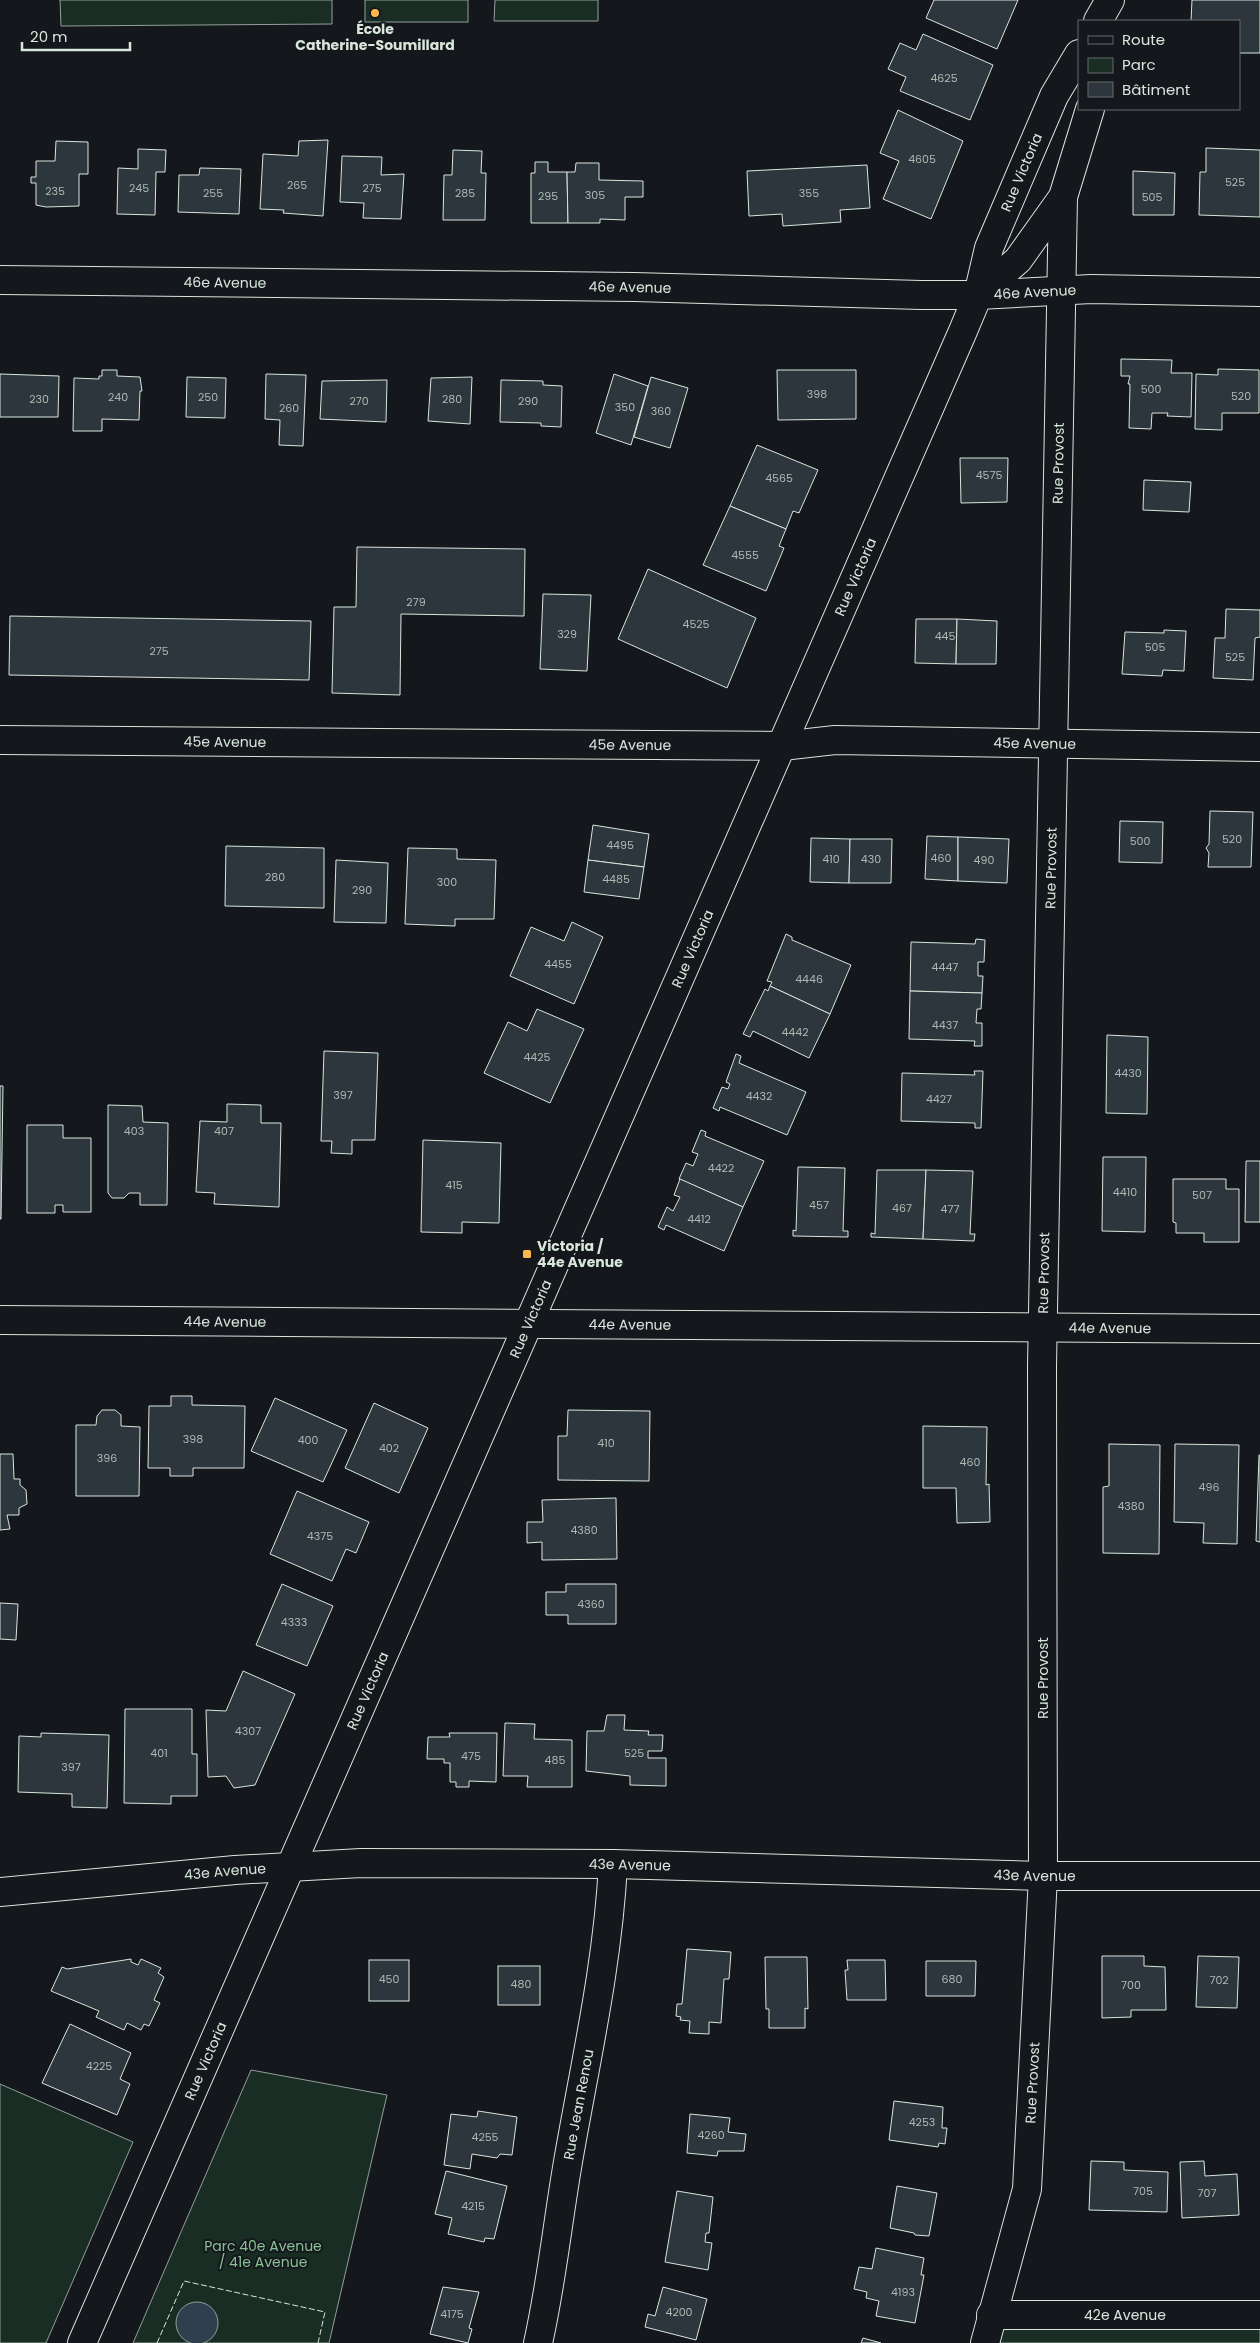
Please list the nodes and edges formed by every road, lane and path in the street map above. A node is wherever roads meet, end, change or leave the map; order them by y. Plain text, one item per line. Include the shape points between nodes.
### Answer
1 (1078, 56) edge
2 (1090, 110) edge
3 (1063, 197) junction
4 (0, 280) edge
5 (1062, 291) junction
6 (1260, 292) edge
7 (978, 295) junction
8 (0, 740) edge
9 (1053, 744) junction
10 (782, 746) junction
11 (1260, 747) edge
12 (0, 1320) edge
13 (528, 1324) junction
14 (1042, 1328) junction
15 (1260, 1330) edge
16 (612, 1864) junction
17 (290, 1867) junction
18 (1043, 1876) junction
19 (1260, 1876) edge
20 (0, 1892) edge
21 (991, 2315) junction
22 (1260, 2315) edge
23 (82, 2343) edge
24 (538, 2343) edge
25 (984, 2343) edge

1 - 7 street, Rue Victoria via 1054,96 992,239
2 - 3 street, Rue Victoria
3 - 5 street, Rue Provost
3 - 7 street, Rue Victoria via 1018,260
4 - 7 street, 46e Avenue via 634,287
5 - 6 street, 46e Avenue
5 - 7 street, 46e Avenue
5 - 9 street, Rue Provost
7 - 10 street, Rue Victoria
8 - 10 street, 45e Avenue
9 - 10 street, 45e Avenue via 835,740
9 - 11 street, 45e Avenue
9 - 14 street, Rue Provost
10 - 13 street, Rue Victoria
12 - 13 street, 44e Avenue
13 - 14 street, 44e Avenue via 598,1322
13 - 17 street, Rue Victoria
14 - 15 street, 44e Avenue
14 - 18 street, Rue Provost
16 - 17 street, 43e Avenue via 361,1863
16 - 18 street, 43e Avenue
16 - 24 street, Rue Jean Renou via 609,1930
17 - 20 street, 43e Avenue
17 - 23 street, Rue Victoria
18 - 19 street, 43e Avenue
18 - 21 street, Rue Provost via 1027,2189
21 - 22 street, 42e Avenue
21 - 25 street, Rue Provost

